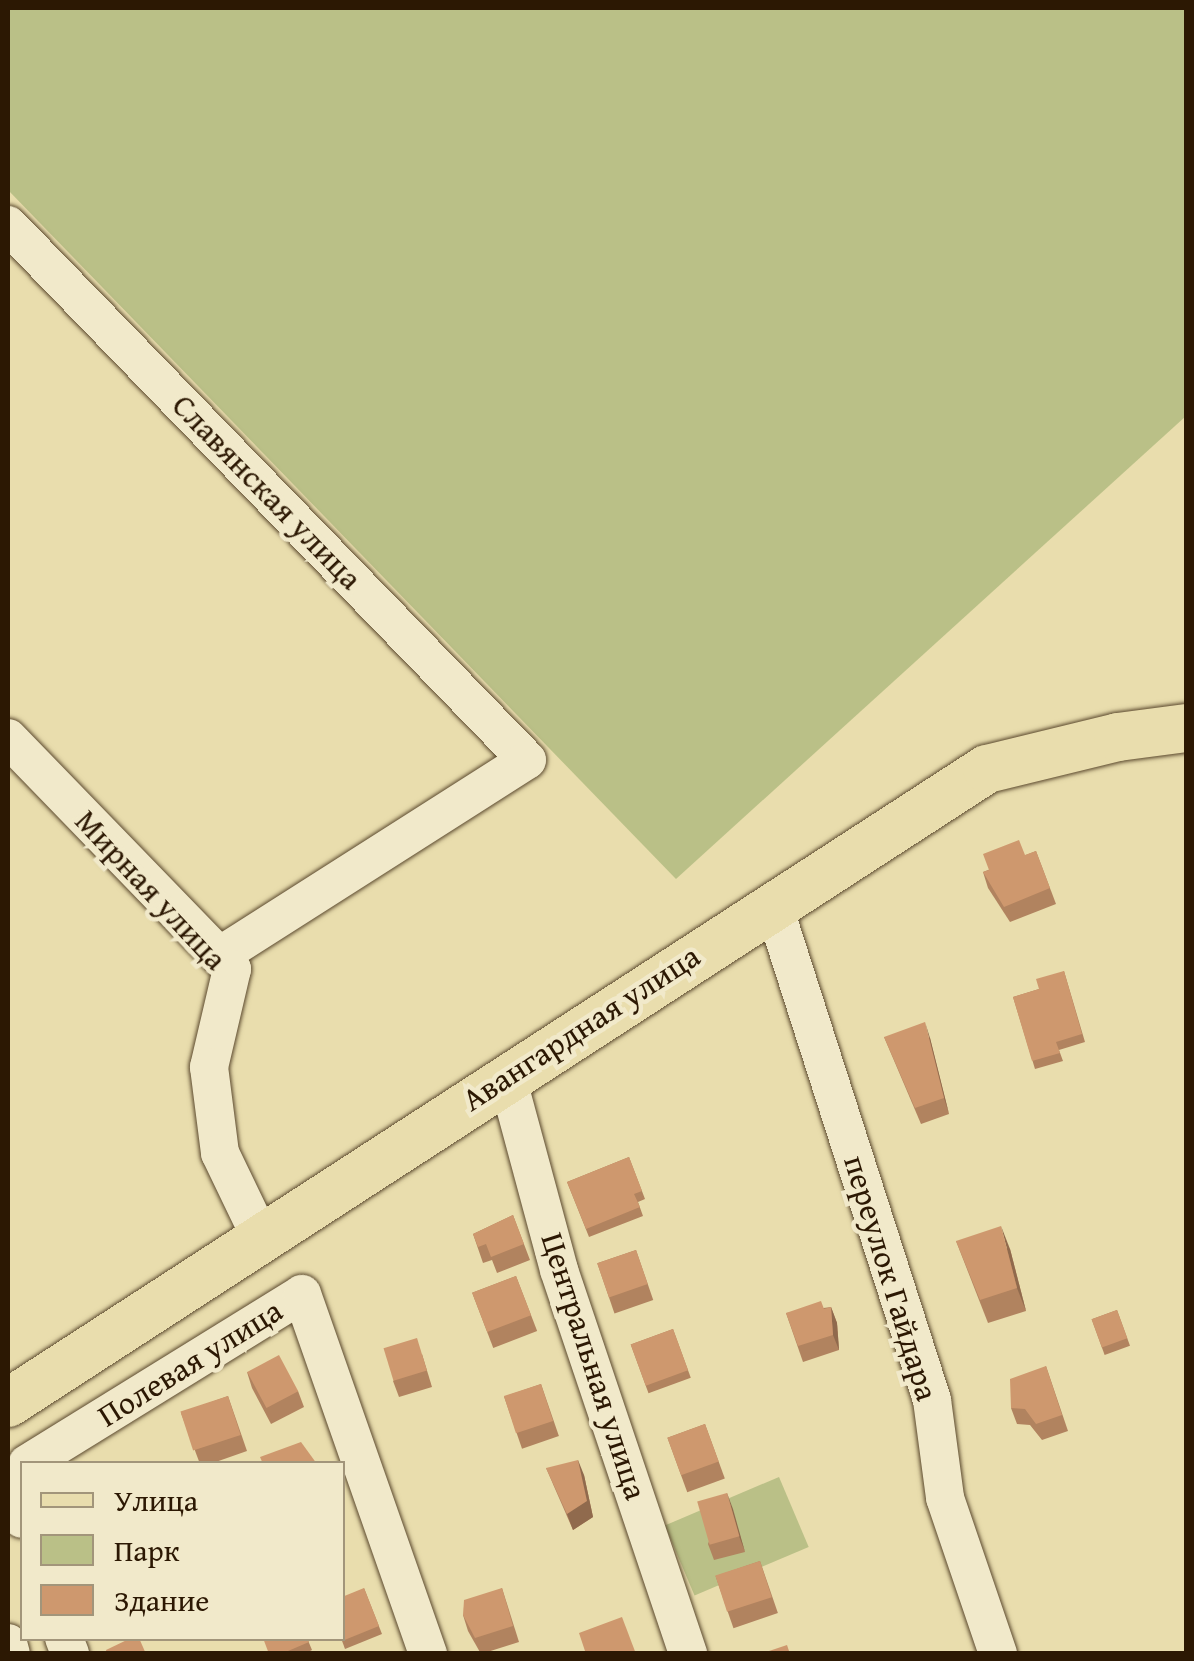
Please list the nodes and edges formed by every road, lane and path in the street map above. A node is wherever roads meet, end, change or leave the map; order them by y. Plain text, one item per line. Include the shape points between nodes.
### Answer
1 (8, 224) edge
2 (1186, 728) edge
3 (8, 738) edge
4 (774, 904) junction
5 (219, 956) junction
6 (506, 1077) junction
7 (260, 1236) junction
8 (8, 1403) edge
9 (31, 1461) edge
10 (8, 1476) edge
11 (20, 1513) edge
12 (8, 1643) edge
13 (11, 1654) edge
14 (428, 1654) edge
15 (688, 1654) edge
16 (998, 1654) edge

1 - 5 street, Славянская улица via 527,760
2 - 4 main road, Авангардная улица via 1118,736 988,769
3 - 5 street, Мирная улица
4 - 6 main road, Авангардная улица
4 - 16 street, переулок Гайдара via 932,1400 945,1498
5 - 7 street, Мирная улица via 232,968 208,1067 220,1153
6 - 7 main road, Авангардная улица
6 - 15 street, Центральная улица via 559,1270
7 - 8 main road, Авангардная улица
9 - 14 street, Полевая улица via 302,1294
10 - 11 street, Полевая улица
12 - 13 street

